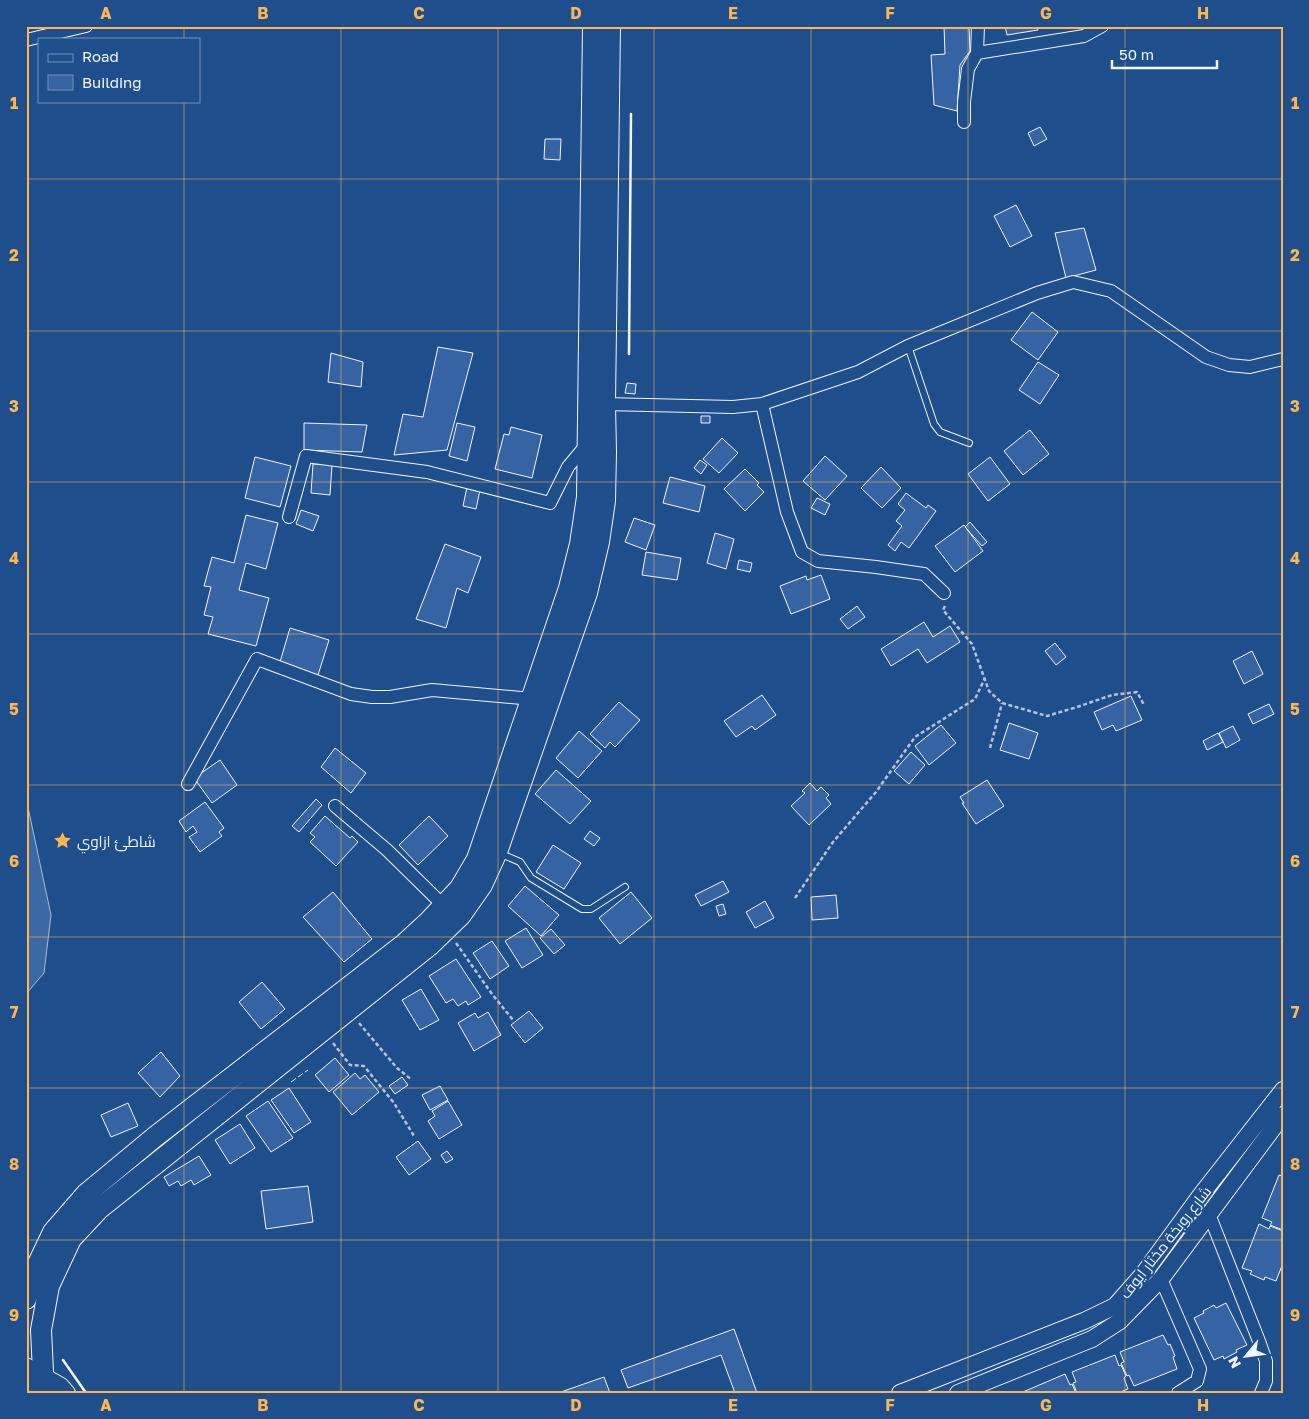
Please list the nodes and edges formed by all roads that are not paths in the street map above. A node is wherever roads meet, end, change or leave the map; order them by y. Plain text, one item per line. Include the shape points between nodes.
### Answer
1 (86, 26) edge
2 (593, 26) edge
3 (610, 26) edge
4 (978, 26) edge
5 (1102, 26) edge
6 (1090, 30) edge
7 (40, 31) edge
8 (26, 40) edge
9 (978, 53) junction
10 (964, 122) dead end
11 (908, 346) junction
12 (1283, 359) edge
13 (605, 404) junction
14 (762, 404) junction
15 (968, 443) dead end
16 (587, 444) junction
17 (289, 517) dead end
18 (944, 593) road end
19 (532, 699) junction
20 (188, 784) dead end
21 (335, 806) dead end
22 (497, 852) junction
23 (625, 887) dead end
24 (444, 906) junction
25 (1283, 1090) edge
26 (1283, 1115) edge
27 (1209, 1214) junction
28 (1161, 1279) junction
29 (26, 1299) edge
30 (36, 1382) edge
31 (67, 1393) edge
32 (900, 1393) edge
33 (958, 1393) edge
34 (1178, 1393) edge
35 (1261, 1393) edge

1 - 7 street
2 - 16 main road
3 - 13 main road
4 - 9 street
5 - 6 street
6 - 9 street via 1084,36
7 - 8 street
9 - 10 street via 968,69
11 - 12 street via 1037,293 1073,282 1111,291 1214,360 1250,367
11 - 14 street via 858,372
11 - 15 lane via 934,424 940,432
13 - 14 street via 733,407
13 - 22 main road via 605,501 587,593
14 - 18 street via 787,512 802,552 818,561 924,574
16 - 17 street via 568,467 550,503 427,472 306,456
16 - 19 main road via 587,498 580,544 569,588
19 - 20 street via 432,690 390,697 350,694 256,659
19 - 24 main road via 477,859 460,888
21 - 24 street via 387,850
22 - 23 lane via 520,862 531,878 582,909 591,909
22 - 30 main road via 482,885 461,915 429,946 99,1209 71,1239 49,1286
24 - 29 main road via 403,945 86,1194 54,1232 33,1274
25 - 32 street, شارع روبخة مختار ايوف via 1144,1273 1114,1306 1084,1321
26 - 27 street, شارع روبخة مختار ايوف
27 - 28 street, شارع روبخة مختار ايوف
27 - 35 street via 1266,1361 1266,1381
28 - 33 street, شارع روبخة مختار ايوف via 1120,1321 1092,1339
28 - 34 street via 1200,1369 1197,1381
30 - 31 street via 61,1386

